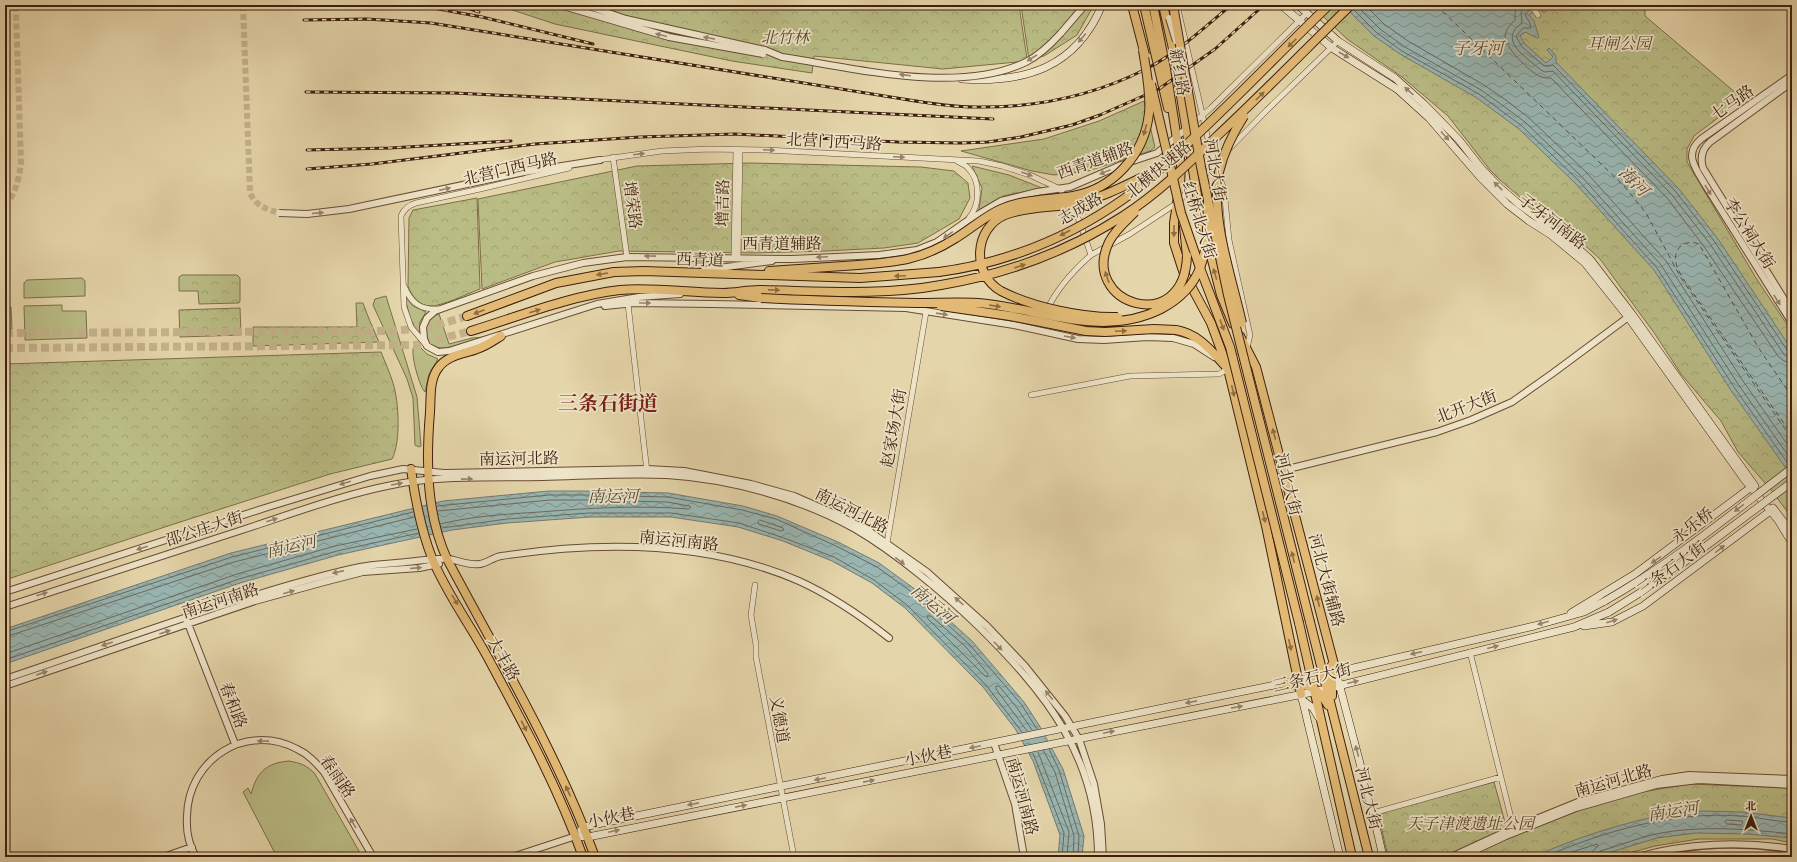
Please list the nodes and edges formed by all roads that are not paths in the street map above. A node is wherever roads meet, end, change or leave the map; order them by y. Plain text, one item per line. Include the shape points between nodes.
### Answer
1 (560, 5) edge
2 (585, 5) edge
3 (1085, 5) edge
4 (1102, 5) edge
5 (1132, 5) edge
6 (1144, 5) edge
7 (1173, 5) edge
8 (1177, 5) edge
9 (1281, 5) edge
10 (1298, 5) edge
11 (1329, 5) edge
12 (1351, 5) edge
13 (1531, 5) edge
14 (1164, 6) edge
15 (1154, 9) edge
16 (1307, 13) junction
17 (1537, 13) dead end
18 (1299, 22) junction
19 (1338, 41) junction
20 (1332, 48) junction
21 (1143, 50) junction
22 (782, 57) junction
23 (1183, 60) junction
24 (1792, 75) edge
25 (951, 78) junction
26 (1792, 82) edge
27 (1250, 106) junction
28 (1203, 115) junction
29 (1186, 128) junction
30 (1177, 137) junction
31 (738, 150) junction
32 (1702, 154) joint
33 (1692, 155) joint
34 (613, 158) junction
35 (600, 160) junction
36 (956, 161) junction
37 (1214, 165) junction
38 (1159, 169) junction
39 (1196, 183) junction
40 (1060, 189) junction
41 (1154, 194) junction
42 (1208, 202) junction
43 (1177, 203) junction
44 (279, 213) tunnel mouth
45 (1181, 213) junction
46 (967, 221) junction
47 (1091, 255) junction
48 (627, 257) junction
49 (736, 257) junction
50 (792, 259) junction
51 (1200, 268) junction
52 (689, 272) junction
53 (939, 272) joint
54 (730, 274) junction
55 (402, 284) junction
56 (941, 285) joint
57 (699, 292) junction
58 (725, 293) junction
59 (917, 303) junction
60 (628, 304) junction
61 (441, 309) junction
62 (578, 310) junction
63 (926, 312) junction
64 (1154, 312) junction
65 (1792, 312) edge
66 (1630, 315) junction
67 (467, 316) tunnel mouth
68 (1792, 323) edge
69 (471, 331) tunnel mouth
70 (1038, 331) junction
71 (501, 336) junction
72 (427, 346) junction
73 (1230, 347) joint
74 (1247, 348) junction
75 (1221, 362) junction
76 (1228, 369) junction
77 (1031, 395) dead end
78 (1792, 468) edge
79 (411, 469) junction
80 (428, 470) junction
81 (1284, 470) junction
82 (647, 472) junction
83 (428, 480) junction
84 (413, 482) junction
85 (1792, 482) edge
86 (1753, 486) junction
87 (1772, 510) junction
88 (1792, 533) edge
89 (1792, 543) edge
90 (885, 546) junction
91 (447, 559) junction
92 (434, 562) junction
93 (755, 585) dead end
94 (5, 592) edge
95 (1606, 601) joint
96 (5, 606) edge
97 (1609, 612) joint
98 (186, 617) junction
99 (1565, 617) junction
100 (188, 624) junction
101 (1574, 627) junction
102 (889, 638) dead end
103 (1302, 638) junction
104 (1470, 652) junction
105 (1311, 678) junction
106 (5, 679) edge
107 (1298, 679) junction
108 (1326, 683) junction
109 (1285, 684) joint
110 (1340, 685) junction
111 (5, 686) edge
112 (522, 696) junction
113 (1302, 697) junction
114 (512, 701) junction
115 (1334, 716) junction
116 (1321, 720) junction
117 (1072, 726) junction
118 (1064, 728) junction
119 (1013, 738) joint
120 (1079, 739) junction
121 (1071, 740) junction
122 (994, 743) junction
123 (235, 744) junction
124 (1022, 751) joint
125 (998, 755) junction
126 (1501, 777) junction
127 (1792, 779) edge
128 (1792, 785) edge
129 (780, 787) junction
130 (782, 798) junction
131 (1373, 813) junction
132 (584, 827) junction
133 (1514, 830) junction
134 (576, 836) junction
135 (588, 837) junction
136 (192, 847) junction
137 (1792, 849) edge
138 (1736, 855) edge
139 (164, 857) edge
140 (196, 857) edge
141 (373, 857) edge
142 (512, 857) edge
143 (583, 857) edge
144 (595, 857) edge
145 (794, 857) edge
146 (1024, 857) edge
147 (1098, 857) edge
148 (1103, 857) edge
149 (1340, 857) edge
150 (1352, 857) edge
151 (1369, 857) edge
152 (1383, 857) edge
153 (1451, 857) edge
154 (1461, 857) edge
155 (1637, 857) edge
156 (1673, 857) edge
157 (1792, 857) edge

22 -> 1 street, bridge via 669,37
22 -> 2 street, bridge via 765,50 626,19
3 -> 25 street, bridge via 1053,42 1027,61 993,73
4 -> 25 main road, bridge via 1083,39 1056,62 1037,72 1000,80
5 - 21 main road, 红桥北大街, bridge
6 - 30 main road via 1166,103
7 - 23 main road, bridge
8 - 28 street
9 - 18 main road, 子牙河南路
10 - 16 main road, 子牙河南路
11 -> 38 main road, 志成路, bridge via 1226,108
27 -> 12 main road, 北横快速路, bridge
13 - 17 street
14 - 23 street, bridge
14 - 29 main road, 新红路
15 - 30 main road, 新红路
16 - 18 street
16 - 19 main road, 子牙河南路
18 - 20 main road, 子牙河南路
18 - 28 street
19 - 20 street
66 -> 19 main road, 子牙河南路 via 1590,260 1499,187 1424,104 1395,78
20 - 37 street via 1266,110
20 -> 66 main road, 子牙河南路 via 1397,89 1429,118 1507,204 1585,263
21 - 45 main road, 红桥北大街, bridge
21 -> 54 main road, bridge via 1149,98 1147,123 1138,149 1117,175 1105,183 1073,196 1030,201 1001,208 929,254 901,261
25 -> 22 street, bridge via 891,74
23 - 42 main road, 河北大街, bridge
24 - 33 street, 七马路 via 1702,139 1696,144
26 - 32 street, 七马路 via 1705,146
27 - 41 main road, 北横快速路, bridge
27 - 74 main road, bridge via 1226,150 1217,189 1218,214
28 - 29 street
28 - 37 street
29 - 30 street, 西青道辅路
29 - 39 main road, 河北大街辅路
30 -> 40 street, 西青道辅路 via 1157,153
30 - 43 main road via 1180,165
34 -> 31 street, 北营门西马路 via 662,152
31 -> 36 street, 北营门西马路
31 - 49 street, 增吉路
32 - 65 street, 李公祠大街 via 1704,168
33 -> 68 street, 李公祠大街 via 1706,186
34 - 35 street, 北营门西马路
34 - 48 street, 增荣路
44 -> 35 street, bridge via 307,214 349,209 524,172
35 - 55 street, 北营门西马路 via 416,203 407,208 401,216
36 -> 40 street, 北营门西马路 via 1002,166
36 - 46 street via 968,168 977,190 976,207
37 - 39 street
37 - 74 street via 1224,189 1229,240 1250,335
38 -> 53 main road, 志成路, bridge via 1125,198 1101,214 1048,242 1003,259
38 - 64 main road, bridge via 1088,201 1004,215 990,226 981,242 979,253 988,280 998,289 1023,300 1076,313 1110,317
39 - 43 street
74 -> 39 main road, 河北大街辅路 via 1221,294 1200,213
40 - 46 street, 西青道辅路 via 1001,201
40 - 47 street via 1079,220
45 -> 41 main road, bridge via 1187,256 1186,273 1181,285 1168,297 1150,305 1136,304 1124,298 1112,287 1107,278 1104,264 1106,251 1119,229
56 -> 41 main road, 北横快速路, bridge via 993,275 1047,256 1108,225
42 - 51 main road, bridge via 1205,248
108 -> 42 main road, 河北大街, bridge via 1230,303
43 - 47 street via 1130,234
43 -> 76 main road via 1173,233 1177,256 1211,323
45 - 51 main road, 红桥北大街, bridge
46 -> 50 street, 西青道辅路 via 937,242 917,250 879,255
47 - 70 street via 1053,296
49 -> 48 street, 西青道辅路
48 - 61 street, 西青道辅路 via 583,262 557,269
49 - 50 street, 西青道辅路
50 - 52 street
51 - 64 main road, bridge via 1182,294
51 -> 73 main road, 红桥北大街, bridge
52 - 54 main road, 西青道
52 -> 67 main road, 西青道 via 614,272 586,276 556,283
53 -> 54 main road, 西青道 via 860,278
55 - 61 street via 408,297 418,306
55 - 72 street via 408,322
58 -> 56 main road, 西青道 via 757,290 871,291
57 - 58 main road, 西青道
57 - 62 street via 614,300
69 -> 57 main road, 西青道 via 594,294 622,290
58 - 59 main road, bridge via 761,298
59 -> 64 main road, bridge via 978,303 1089,322 1122,321
59 -> 75 main road, bridge via 1010,316 1086,331 1176,330 1200,340
60 - 62 street
60 -> 63 street via 842,306 906,308
60 - 82 street
61 - 72 street, 西青道辅路 via 430,315 424,323 423,335
62 - 71 street
63 -> 70 street
63 - 90 street, 赵家场大街
66 - 81 street, 北开大街 via 1512,402 1437,432
66 - 86 main road, 子牙河南路
70 -> 75 street via 1078,339 1173,338 1194,344
71 - 72 street via 449,351 438,352
71 - 80 main road via 477,349 454,356 439,367 432,386 427,443
73 - 103 main road, 河北大街, bridge
74 - 76 street
81 -> 74 main road, 河北大街辅路 via 1256,366
75 - 76 main road
76 - 77 street via 1219,374 1130,376
76 -> 107 main road via 1266,526
78 -> 95 main road, 永乐桥, bridge via 1660,567
79 - 80 street, 南运河北路
79 - 84 main road, 大丰路
79 -> 94 street, 邵公庄大街 via 394,470 340,484
80 - 82 street, 南运河北路 via 444,473
80 - 83 main road, 大丰路
108 -> 81 main road, 河北大街辅路 via 1331,652
83 -> 82 street, 南运河北路
82 - 90 street, 南运河北路 via 701,479 780,497 815,510
83 - 84 street, 南运河北路
83 - 91 main road, 大丰路 via 439,538
84 - 92 main road, 大丰路 via 426,540
96 -> 84 street, 邵公庄大街 via 296,513 373,490
85 - 97 main road, 永乐桥, bridge via 1660,580
86 - 87 main road, 子牙河南路
86 -> 99 main road, 三条石大街 via 1635,574
87 - 88 main road, 子牙河南路
87 - 89 main road, 子牙河南路
101 -> 87 main road, 三条石大街 via 1612,622 1643,606
117 -> 90 street, 南运河北路 via 1007,645 927,572
90 -> 118 street, 南运河北路 via 968,616 1001,649 1046,701
91 - 92 street, 南运河南路
91 - 102 street, 南运河南路 via 479,564 498,556 586,548 677,550 722,557 761,567 800,582 835,600
91 - 112 main road, 大丰路
92 -> 98 street, 南运河南路 via 362,567 254,595
100 -> 92 street, 南运河南路 via 256,601 364,572
92 -> 114 main road, 大丰路
93 - 129 street, 义德道 via 751,615 756,657
95 - 99 main road, 三条石大街 via 1584,612
97 - 101 main road, 三条石大街
98 - 100 street, 春和路
98 -> 106 street, 南运河南路
99 -> 108 main road, 三条石大街 via 1348,669
111 -> 100 street, 南运河南路
100 - 123 street, 春和路
104 -> 101 main road, 三条石大街
103 - 105 main road, 河北大街
103 - 107 main road via 1302,659
110 -> 104 main road, 三条石大街
104 - 126 street
105 - 107 main road, 三条石大街
105 - 108 main road, 河北大街
105 - 108 main road, 三条石大街
107 - 108 main road
107 - 109 main road
107 - 113 main road
108 - 110 main road, 三条石大街
108 - 110 main road
108 - 113 main road, 三条石大街
108 - 115 main road
108 - 115 main road
108 - 116 main road, 河北大街
109 -> 117 main road, 三条石大街
131 -> 110 main road
112 - 114 main road
132 -> 112 main road, 大丰路
113 - 116 main road
120 -> 113 main road, 三条石大街 via 1288,697
113 - 149 main road
114 -> 134 main road, 大丰路 via 544,763
115 - 151 main road, 河北大街
116 - 150 main road, 河北大街
117 - 118 main road, 三条石大街
117 - 120 street, 南运河北路
118 - 119 main road, 三条石大街
118 - 121 street, 南运河北路
119 - 122 main road, 小伙巷
120 - 121 main road, 三条石大街
120 - 148 street, 南运河北路 via 1098,802
121 - 124 main road, 三条石大街
121 - 147 street, 南运河北路 via 1089,787 1096,825
122 - 125 street, 南运河南路
122 -> 129 main road, 小伙巷
123 - 136 street, 春和路 via 206,764 191,788 186,820
141 -> 123 street, 春雨路 via 324,772 306,754 296,748 271,741 258,740
124 - 125 main road, 小伙巷
130 -> 125 main road, 小伙巷
125 - 146 street, 南运河南路 via 1015,804
126 - 131 street
126 - 133 street
127 - 133 street, 南运河北路 via 1689,775 1662,779 1578,802
128 - 133 street, 南运河北路 via 1699,780 1656,785 1576,808
129 - 130 street, 义德道
129 -> 132 main road, 小伙巷
135 -> 130 main road, 小伙巷
130 - 145 street, 义德道
131 - 152 main road
132 - 134 main road, 小伙巷
132 - 135 main road, 大丰路
133 - 153 street, 南运河北路
133 - 154 street, 南运河北路
134 - 135 main road, 小伙巷
134 - 142 street
134 - 143 main road, 大丰路
135 - 144 main road, 大丰路
136 - 139 street
136 - 140 street, 春和路
137 - 155 street via 1765,845 1712,845
138 - 156 street via 1708,853
138 - 157 street via 1761,853

